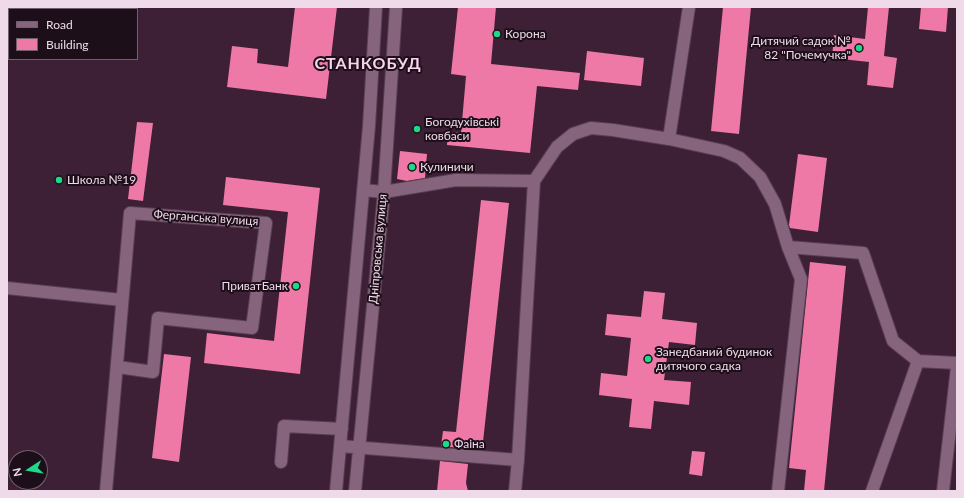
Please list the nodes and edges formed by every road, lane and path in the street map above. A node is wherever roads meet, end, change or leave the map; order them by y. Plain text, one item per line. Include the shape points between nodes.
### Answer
1 (376, 7) edge
2 (396, 7) edge
3 (689, 7) edge
4 (670, 139) junction
5 (534, 182) junction
6 (363, 190) junction
7 (384, 192) junction
8 (788, 247) junction
9 (7, 288) edge
10 (122, 300) junction
11 (918, 361) junction
12 (957, 363) edge
13 (118, 367) junction
14 (957, 367) edge
15 (342, 429) junction
16 (340, 446) junction
17 (359, 448) junction
18 (518, 460) junction
19 (281, 462) dead end
20 (106, 491) edge
21 (336, 491) edge
22 (355, 491) edge
23 (515, 491) edge
24 (778, 491) edge
25 (872, 491) edge
26 (943, 491) edge

1 - 6 street, Дніпровська вулиця
2 - 7 street, Дніпровська вулиця
3 - 4 street
4 - 5 street via 590,128 573,134 557,147
4 - 8 street via 724,151 740,158 760,177 775,204
5 - 7 street via 456,180
5 - 18 street
6 - 7 street
6 - 15 street, Дніпровська вулиця
7 - 17 street, Дніпровська вулиця
8 - 11 street via 863,253 893,341
8 - 24 street via 801,280
9 - 10 street
10 - 13 street, Ферганська вулиця
10 - 13 street, Ферганська вулиця via 130,213 266,222 252,328 158,318 153,372
11 - 12 street
11 - 25 street
13 - 20 street, Ферганська вулиця
14 - 26 street
15 - 16 street, Дніпровська вулиця
15 - 19 street via 284,426
16 - 17 street
16 - 21 street, Дніпровська вулиця
17 - 18 street
17 - 22 street, Дніпровська вулиця
18 - 23 street

